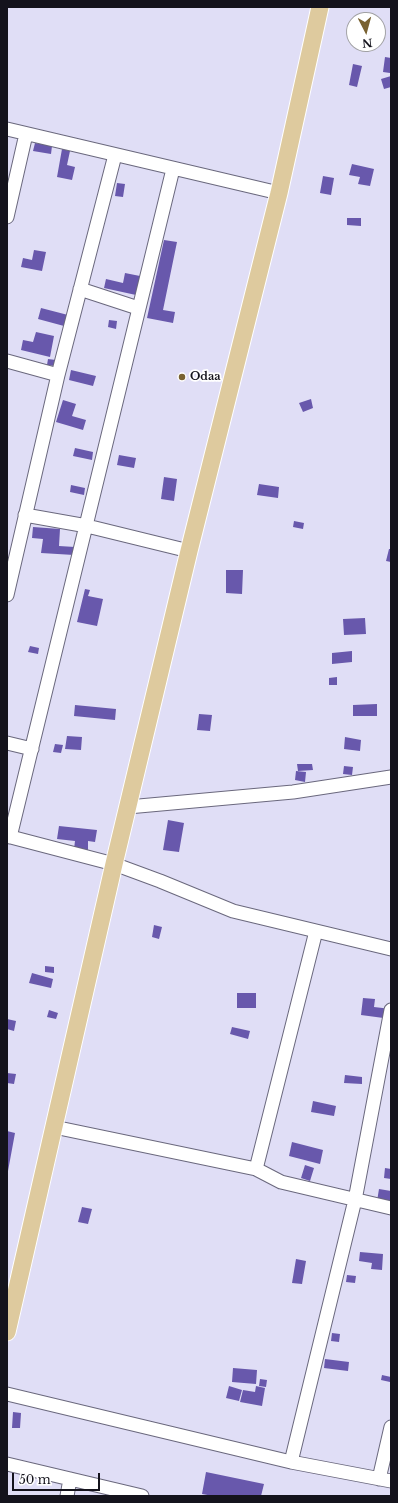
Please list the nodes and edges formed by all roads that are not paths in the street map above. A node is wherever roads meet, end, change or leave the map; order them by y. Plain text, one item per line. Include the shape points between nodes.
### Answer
1 (320, 7) edge
2 (7, 129) edge
3 (26, 134) junction
4 (115, 155) junction
5 (173, 169) junction
6 (279, 193) junction
7 (7, 217) edge
8 (80, 289) junction
9 (138, 308) junction
10 (7, 361) edge
11 (58, 375) junction
12 (25, 515) junction
13 (87, 526) junction
14 (13, 544) edge
15 (188, 551) junction
16 (7, 595) edge
17 (7, 742) edge
18 (32, 749) junction
19 (391, 777) edge
20 (128, 807) junction
21 (8, 837) edge
22 (114, 864) junction
23 (316, 931) junction
24 (391, 949) edge
25 (391, 1010) edge
26 (54, 1126) junction
27 (256, 1169) junction
28 (354, 1200) junction
29 (391, 1208) edge
30 (7, 1332) edge
31 (7, 1394) edge
32 (391, 1427) edge
33 (291, 1462) junction
34 (7, 1464) edge
35 (70, 1479) junction
36 (385, 1480) edge
37 (67, 1496) edge
38 (142, 1496) edge

1 - 6 main road
2 - 3 street
3 - 4 street
3 - 7 street
4 - 5 street
4 - 8 street
5 - 6 street
5 - 9 street
6 - 15 main road
8 - 9 street
8 - 11 street
9 - 13 street
10 - 11 street
11 - 12 street
12 - 13 street
12 - 14 street
13 - 15 street
13 - 18 street
14 - 16 street
15 - 20 main road
17 - 18 street
18 - 21 street
19 - 20 street via 293,792
20 - 22 main road
21 - 22 street
22 - 23 street via 233,911
22 - 26 main road
23 - 24 street
23 - 27 street
25 - 28 street
26 - 27 street
26 - 30 main road
27 - 28 street via 281,1182
28 - 29 street
28 - 33 street
31 - 33 street
32 - 36 street
33 - 36 street
34 - 35 street
35 - 37 street
35 - 38 street

